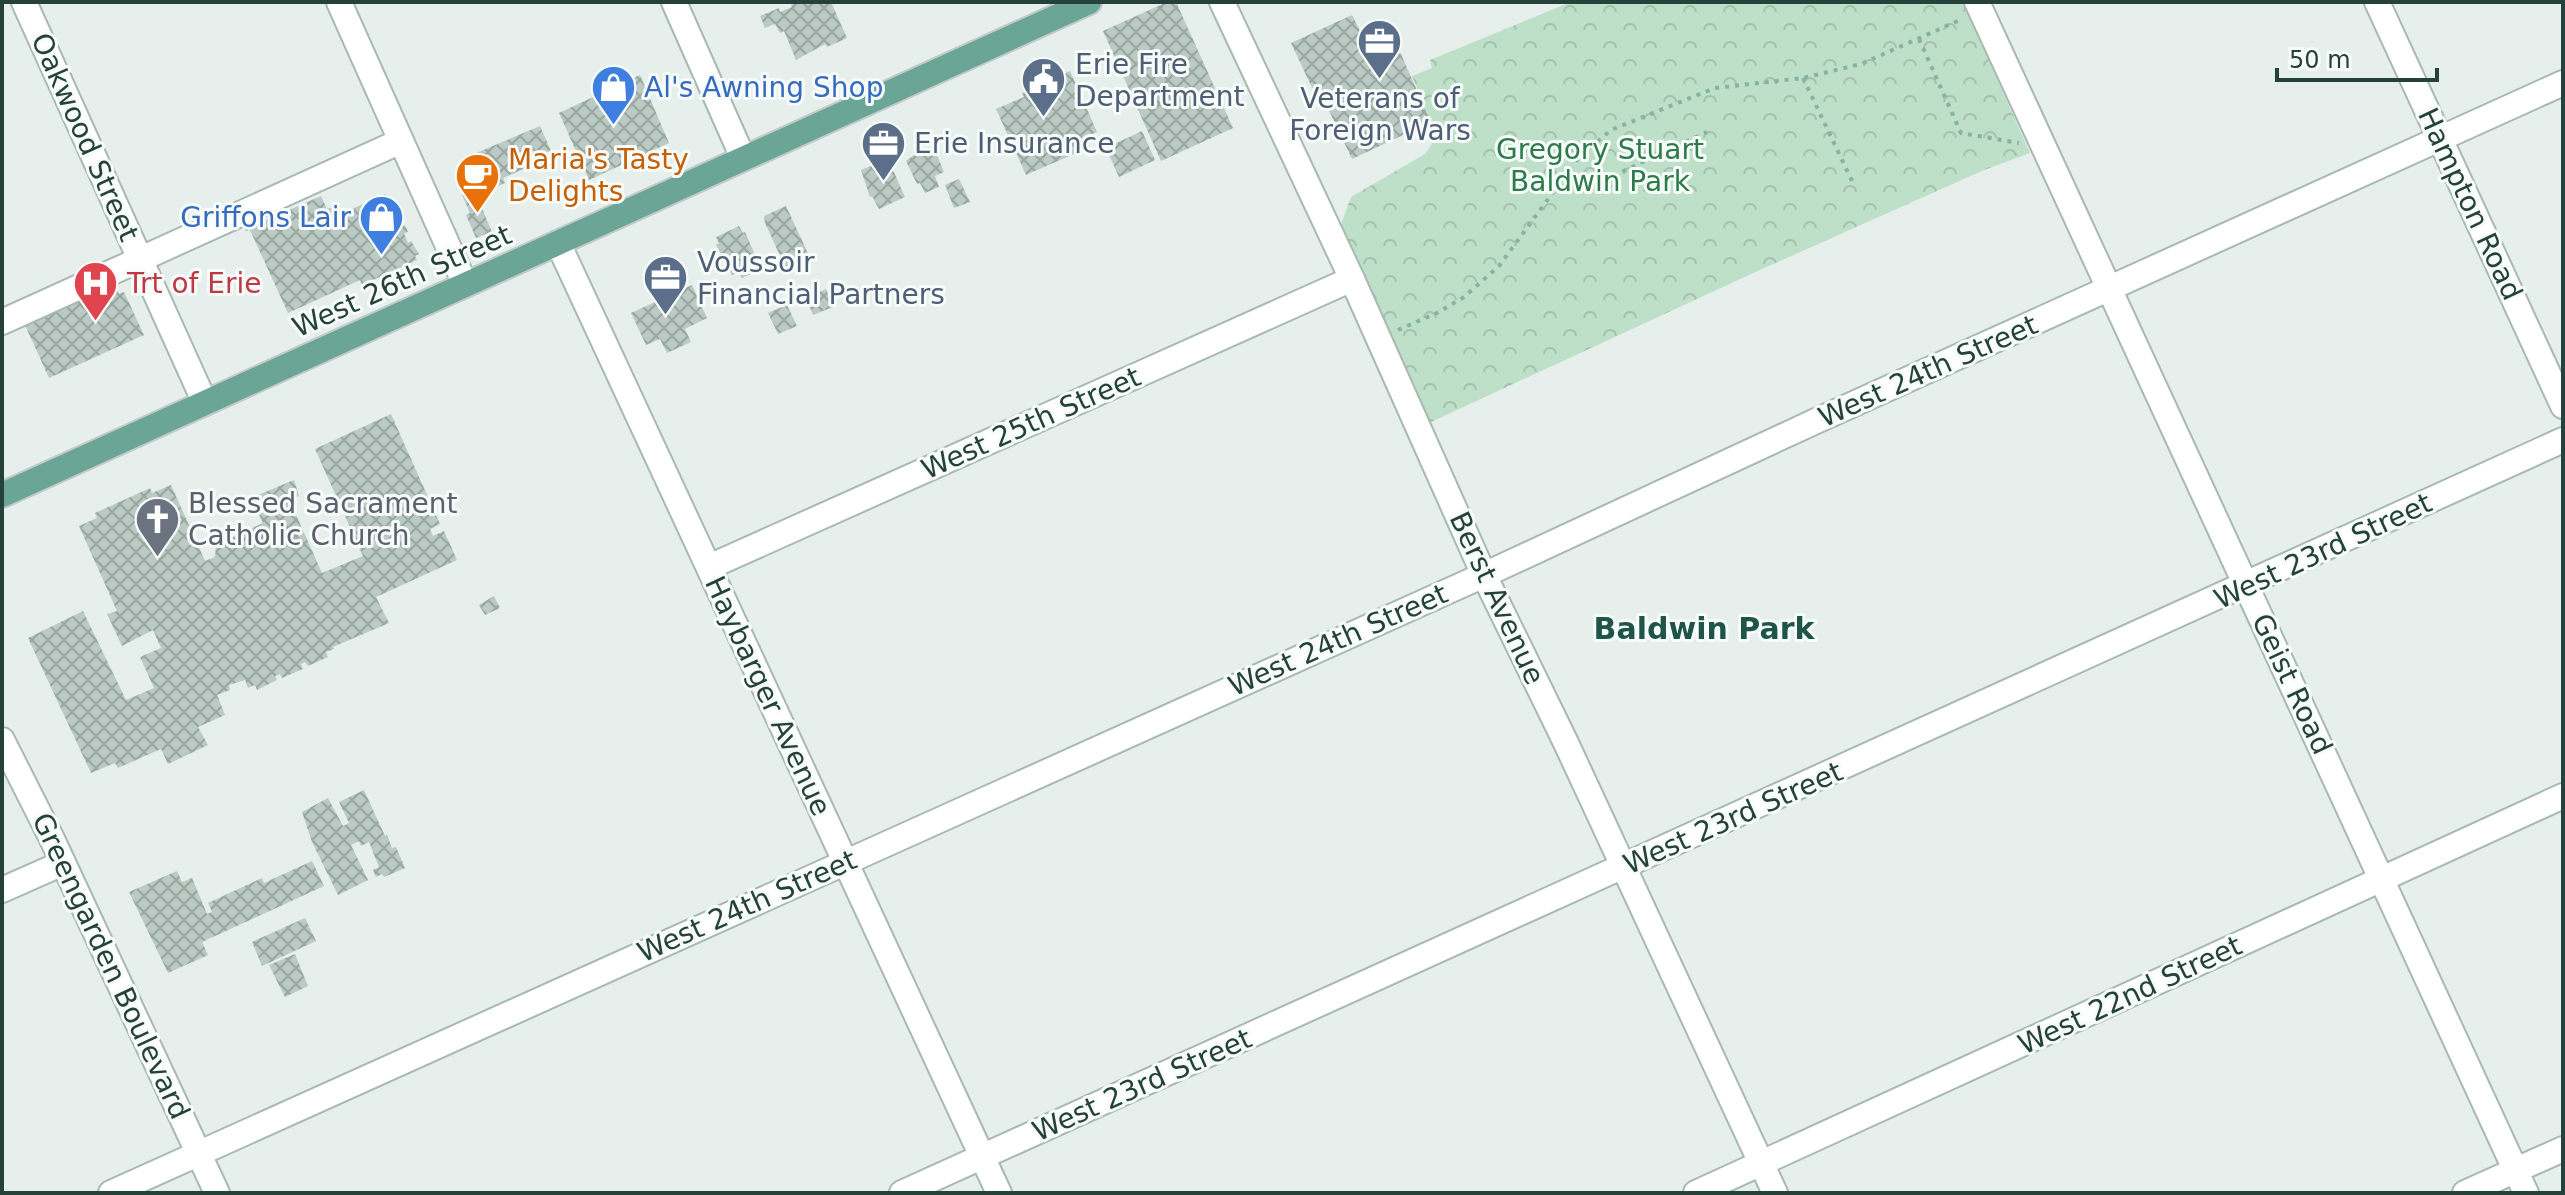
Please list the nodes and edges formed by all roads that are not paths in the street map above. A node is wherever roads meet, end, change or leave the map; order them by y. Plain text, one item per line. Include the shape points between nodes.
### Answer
1 (24, 2) edge
2 (339, 2) edge
3 (674, 2) edge
4 (1089, 2) edge
5 (1222, 2) edge
6 (2377, 2) edge
7 (1979, 6) edge
8 (2563, 83) edge
9 (2440, 140) junction
10 (401, 141) junction
11 (743, 158) junction
12 (558, 243) junction
13 (140, 259) junction
14 (1352, 279) junction
15 (465, 284) junction
16 (2108, 290) junction
17 (2, 322) edge
18 (205, 403) junction
19 (2563, 406) edge
20 (2563, 440) edge
21 (2, 495) edge
22 (709, 567) junction
23 (1484, 575) junction
24 (2246, 586) junction
25 (2, 740) edge
26 (2563, 796) edge
27 (845, 861) junction
28 (63, 863) junction
29 (1624, 867) junction
30 (2382, 879) junction
31 (2, 890) edge
32 (2563, 1149) edge
33 (199, 1154) junction
34 (982, 1157) junction
35 (1761, 1163) junction
36 (2516, 1170) junction
37 (111, 1193) edge
38 (217, 1193) edge
39 (902, 1193) edge
40 (999, 1193) edge
41 (1696, 1193) edge
42 (1775, 1193) edge
43 (2465, 1193) edge
44 (2526, 1193) edge

1 - 13 street, Oakwood Street
2 - 10 street
3 - 11 street
4 - 11 main road, West 26th Street
5 - 14 street, Berst Avenue
6 - 9 street, Hampton Road
7 - 16 street, Geist Road
8 - 9 street, West 24th Street
9 - 16 street, West 24th Street
9 - 19 street, Hampton Road
10 - 13 street
10 - 15 street
11 - 12 main road, West 26th Street
12 - 15 main road, West 26th Street
12 - 22 street, Haybarger Avenue
13 - 17 street
13 - 18 street, Oakwood Street
14 - 22 street, West 25th Street
14 - 23 street, Berst Avenue
15 - 18 main road, West 26th Street
16 - 23 street, West 24th Street
16 - 24 street, Geist Road
18 - 21 main road, West 26th Street
20 - 24 street, West 23rd Street
22 - 27 street, Haybarger Avenue
23 - 27 street, West 24th Street
23 - 29 street, Berst Avenue
24 - 29 street, West 23rd Street
24 - 30 street, Geist Road
25 - 28 street, Greengarden Boulevard
26 - 30 street, West 22nd Street
27 - 33 street, West 24th Street
27 - 34 street, Haybarger Avenue
28 - 31 street
28 - 33 street, Greengarden Boulevard
29 - 34 street, West 23rd Street
29 - 35 street, Berst Avenue
30 - 35 street, West 22nd Street
30 - 36 street, Geist Road
32 - 36 street
33 - 37 street, West 24th Street
33 - 38 street, Greengarden Boulevard
34 - 39 street, West 23rd Street
34 - 40 street, Haybarger Avenue
35 - 41 street, West 22nd Street
35 - 42 street, Berst Avenue
36 - 43 street
36 - 44 street, Geist Road

